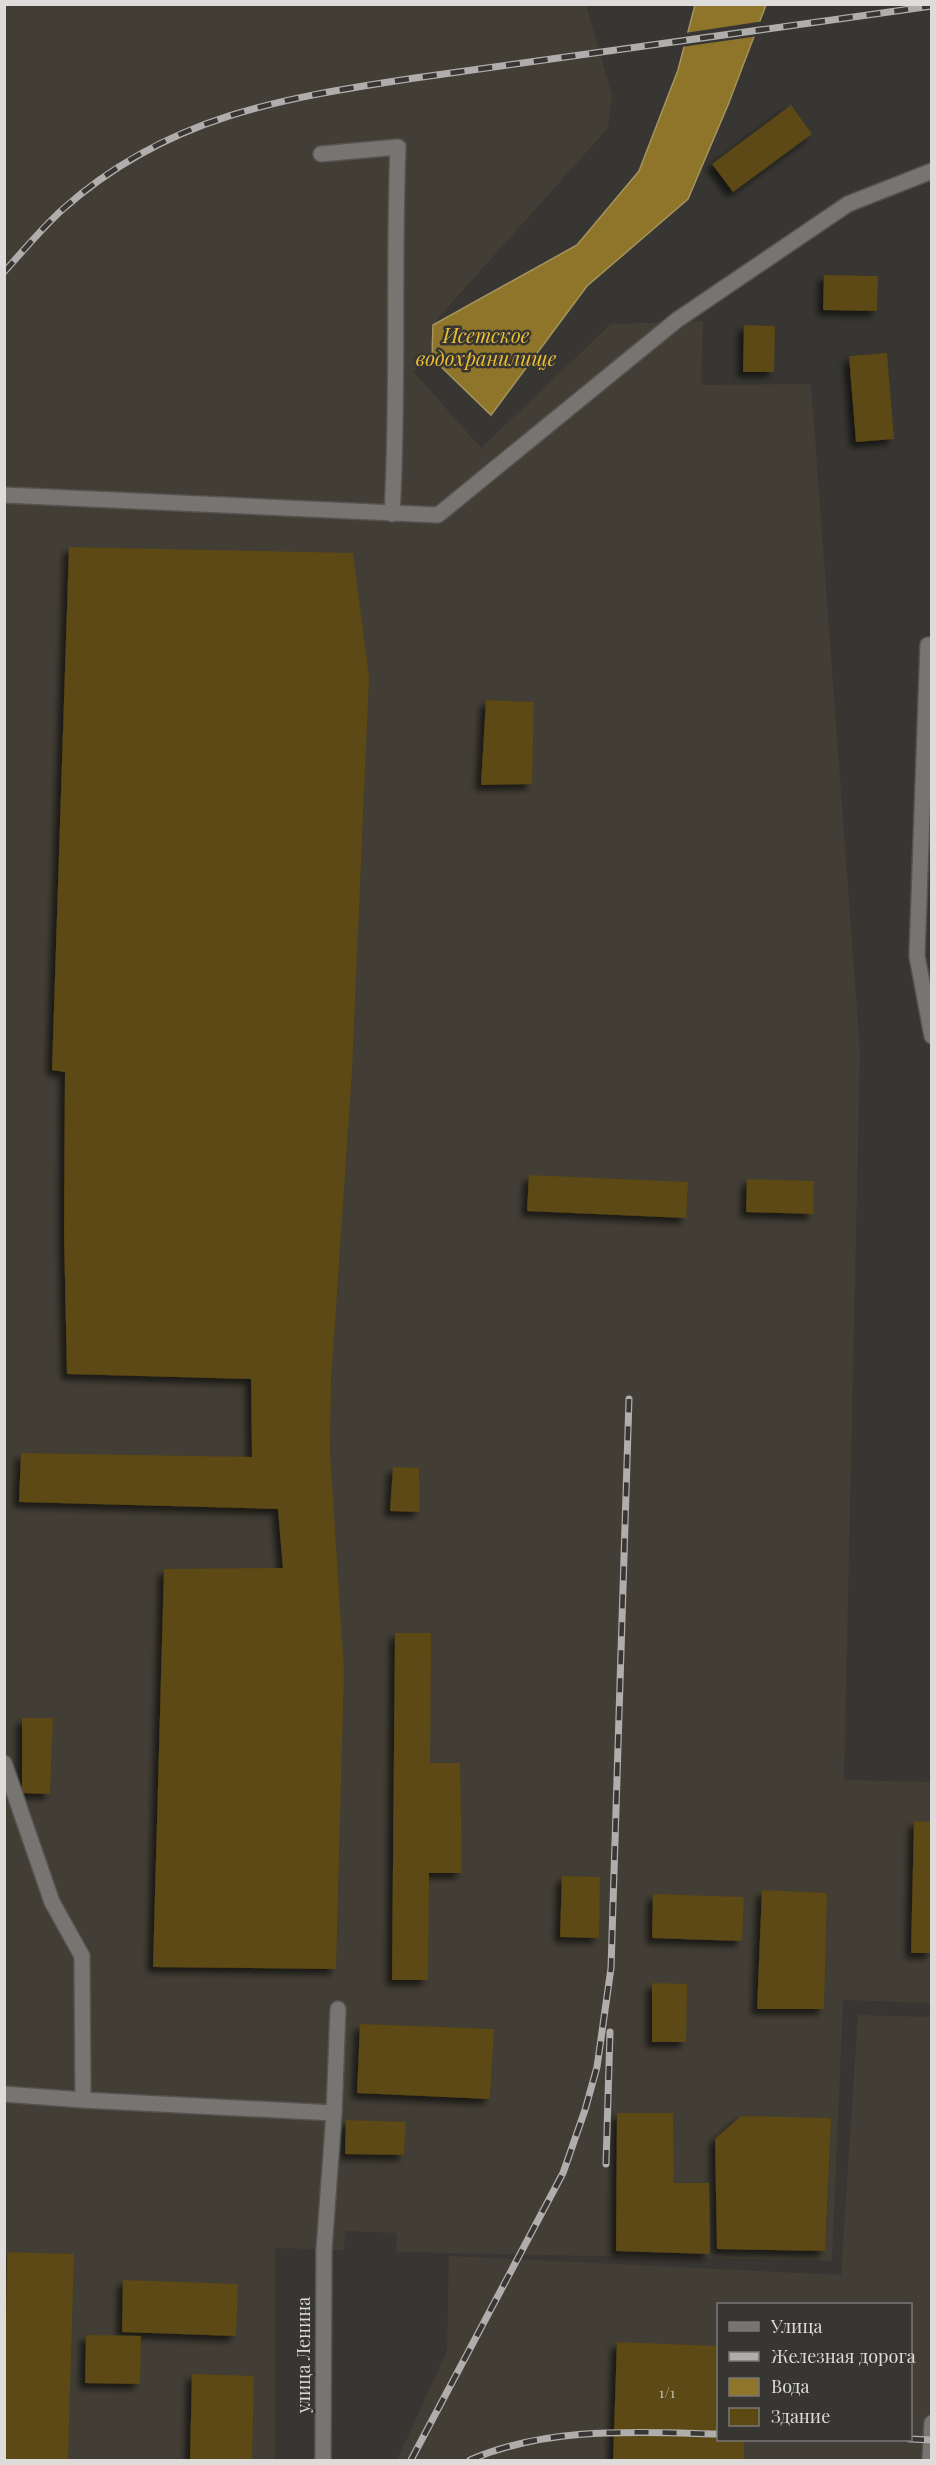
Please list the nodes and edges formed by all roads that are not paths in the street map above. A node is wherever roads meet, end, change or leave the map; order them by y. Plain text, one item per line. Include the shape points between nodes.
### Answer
1 (321, 154) dead end
2 (932, 171) edge
3 (4, 495) edge
4 (392, 514) junction
5 (932, 645) edge
6 (932, 1036) edge
7 (4, 1763) edge
8 (338, 2009) dead end
9 (4, 2094) edge
10 (83, 2100) junction
11 (334, 2113) junction
12 (932, 2423) edge
13 (323, 2460) edge
14 (930, 2460) edge

1 - 4 street via 398,147
2 - 4 street via 848,204 677,320 438,515
3 - 4 street
5 - 6 street via 928,645 917,956
7 - 10 street via 52,1902 82,1956
8 - 11 street, улица Ленина
9 - 10 street
10 - 11 street
11 - 13 street, улица Ленина via 324,2250
12 - 14 street

